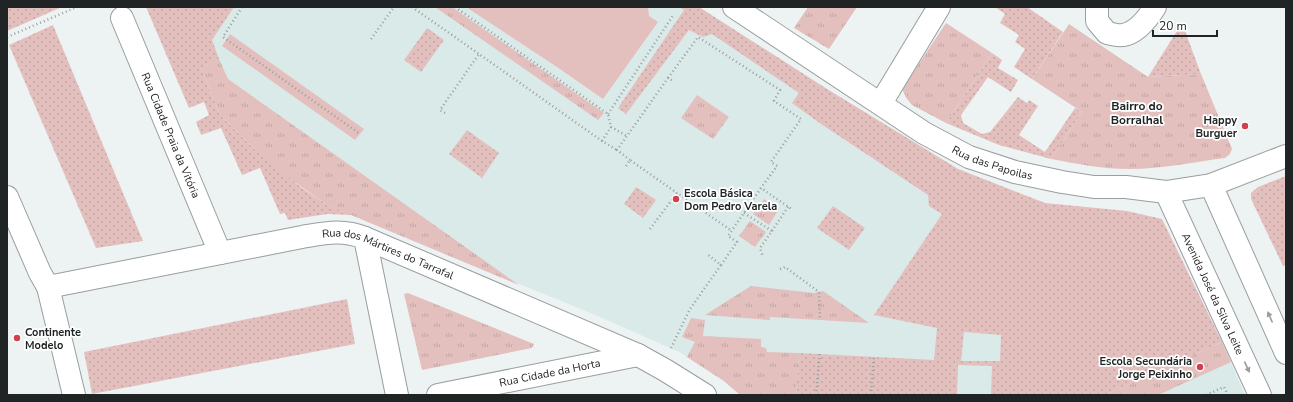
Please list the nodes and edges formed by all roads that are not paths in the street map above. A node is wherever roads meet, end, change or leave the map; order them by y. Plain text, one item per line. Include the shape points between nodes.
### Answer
1 (734, 7) edge
2 (939, 7) edge
3 (1097, 7) edge
4 (1155, 7) edge
5 (122, 18) dead end
6 (881, 103) junction
7 (1286, 156) edge
8 (1211, 185) junction
9 (1166, 192) junction
10 (7, 197) edge
11 (365, 238) junction
12 (220, 253) junction
13 (48, 287) junction
14 (1286, 353) edge
15 (638, 354) junction
16 (74, 395) edge
17 (397, 395) edge
18 (438, 395) edge
19 (705, 395) edge
20 (1260, 395) edge

1 - 6 street, Rua das Papoilas
2 - 6 street
3 - 4 street via 1097,21 1107,33 1123,35 1146,21
5 - 12 street, Rua Cidade Praia da Vitória
6 - 9 street, Rua das Papoilas via 924,133 969,157 1015,172 1094,187 1126,187
7 - 8 street, Rua das Papoilas
8 - 9 street, Rua das Papoilas
14 -> 8 street
9 -> 20 street, Avenida José da Silva Leite
10 - 13 street
11 - 12 street, Rua dos Mártires do Tarrafal via 354,234 331,232
11 - 15 street, Rua dos Mártires do Tarrafal
11 - 17 street
12 - 13 street, Rua dos Mártires do Tarrafal
13 - 16 street
15 - 18 street, Rua Cidade da Horta
15 - 19 street, Rua dos Mártires do Tarrafal

